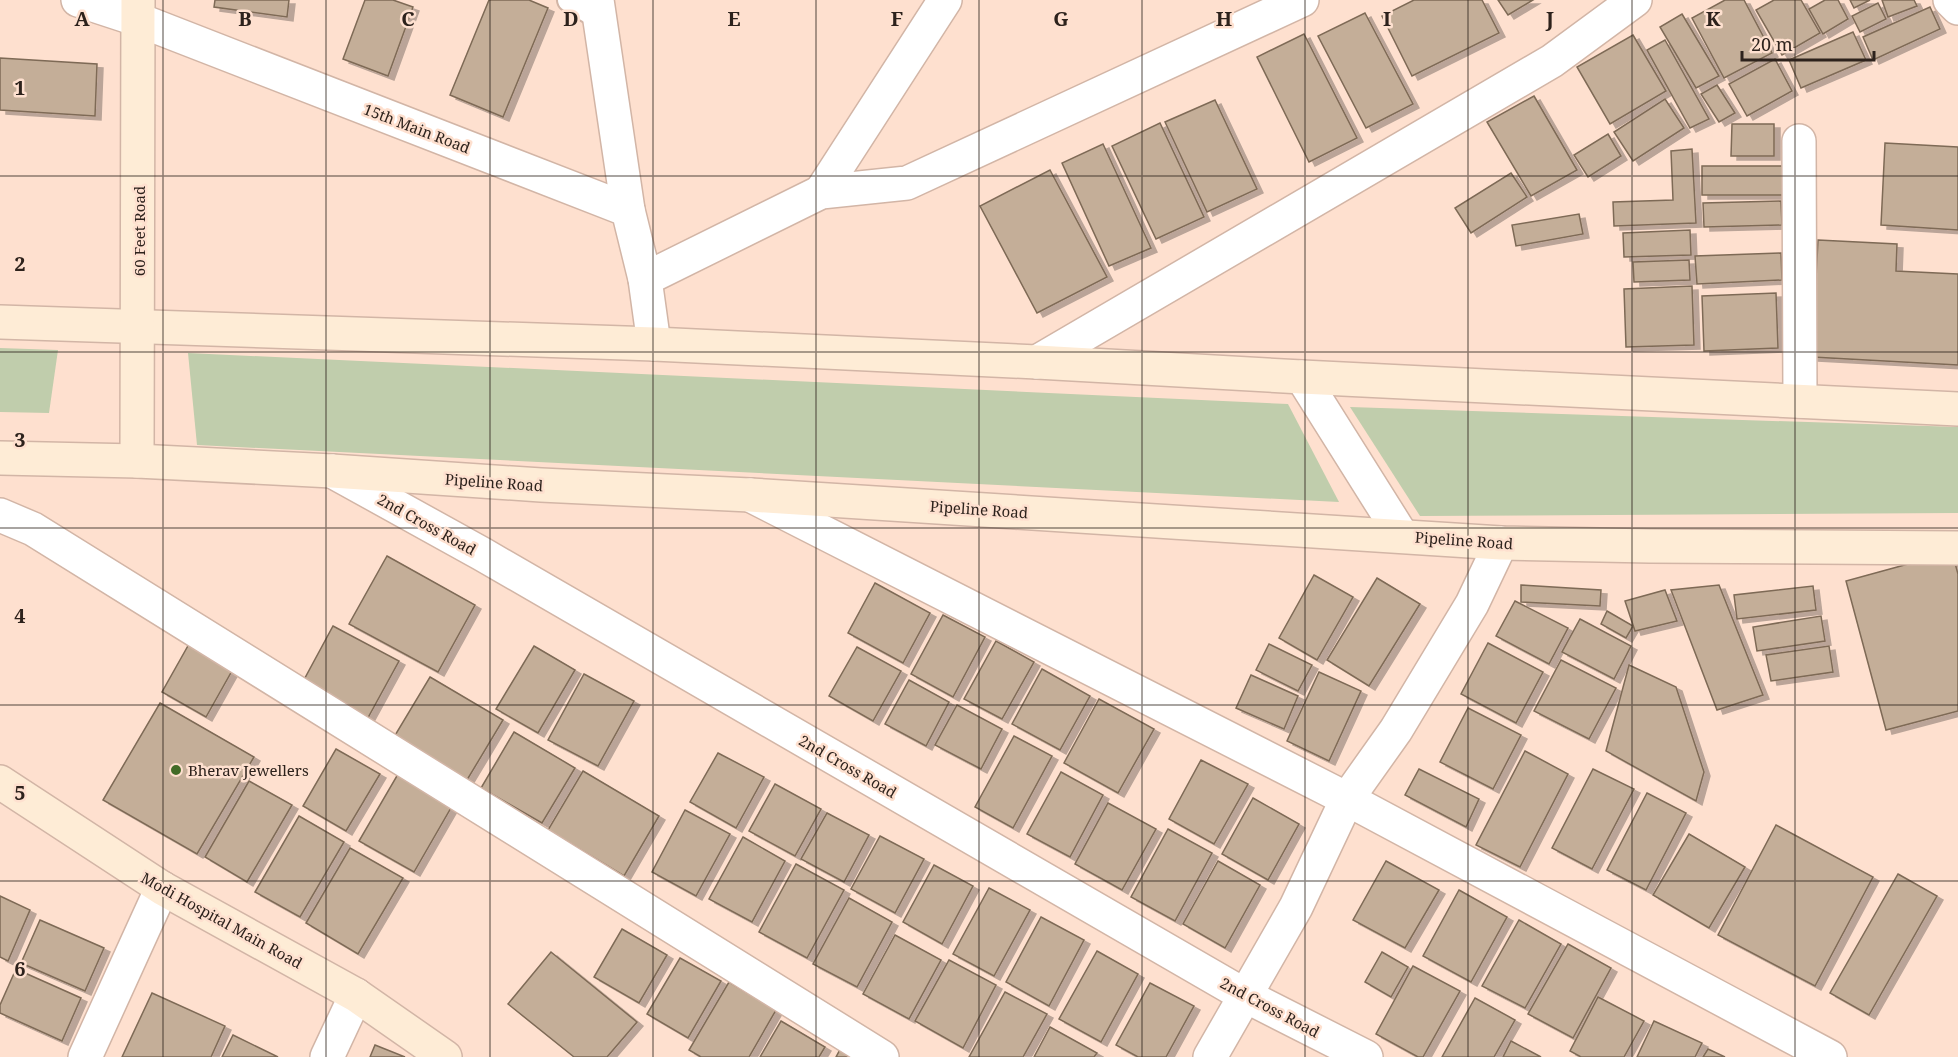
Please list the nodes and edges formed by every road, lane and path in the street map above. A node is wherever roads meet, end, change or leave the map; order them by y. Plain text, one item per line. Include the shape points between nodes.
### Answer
1 (78, 0) edge
2 (569, 0) edge
3 (945, 0) edge
4 (1302, 0) edge
5 (1635, 0) edge
6 (1950, 0) edge
7 (1958, 8) edge
8 (139, 10) edge
9 (599, 10) edge
10 (1600, 10) edge
11 (1798, 141) dead end
12 (821, 192) junction
13 (628, 210) junction
14 (645, 279) junction
15 (0, 322) edge
16 (139, 326) junction
17 (654, 344) junction
18 (1037, 362) junction
19 (1302, 377) junction
20 (1800, 401) junction
21 (1958, 409) edge
22 (0, 458) edge
23 (137, 461) junction
24 (332, 471) junction
25 (750, 495) junction
26 (0, 515) edge
27 (1402, 536) junction
28 (1501, 543) junction
29 (1958, 548) edge
30 (0, 782) edge
31 (1347, 799) junction
32 (162, 888) junction
33 (356, 995) junction
34 (1246, 996) junction
35 (85, 1057) edge
36 (327, 1057) edge
37 (445, 1057) edge
38 (882, 1057) edge
39 (1210, 1057) edge
40 (1366, 1057) edge
41 (1830, 1057) edge

1 - 8 street, 15th Main Road
2 - 9 lane
3 - 12 street
4 - 12 street via 907,183
5 - 10 street
6 - 7 street
8 - 13 street, 15th Main Road
8 - 16 main road, 60 Feet Road
9 - 13 street
10 - 18 street via 1552,61
11 - 20 street
12 - 14 street
13 - 14 street
14 - 17 street
15 - 16 main road
16 - 17 main road
16 - 23 main road, 60 Feet Road
17 - 18 main road
18 - 19 main road
19 - 20 main road
19 - 27 street
20 - 21 main road
22 - 23 main road, Pipeline Road
23 - 24 main road, Pipeline Road
24 - 25 main road, Pipeline Road
24 - 34 street, 2nd Cross Road
25 - 27 main road, Pipeline Road
25 - 31 street
26 - 38 street via 44,535
27 - 28 main road, Pipeline Road
28 - 29 main road, Pipeline Road
28 - 31 street via 1472,604 1396,730
30 - 32 main road, Modi Hospital Main Road
31 - 34 street via 1296,907
31 - 41 street
32 - 33 main road, Modi Hospital Main Road
32 - 35 street
33 - 36 street
33 - 37 main road, Modi Hospital Main Road
34 - 39 street
34 - 40 street, 2nd Cross Road

